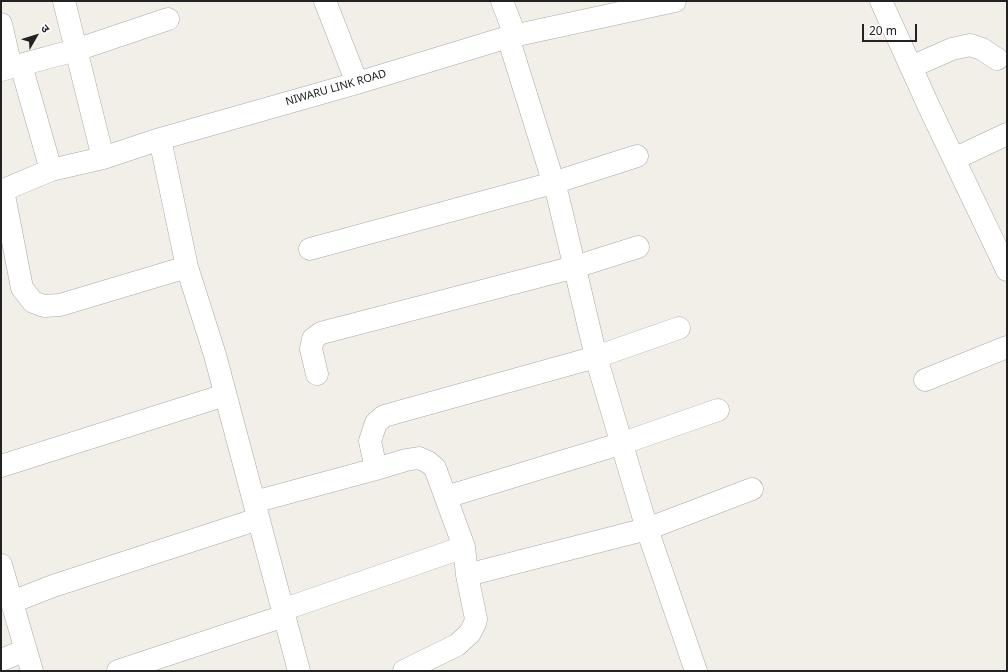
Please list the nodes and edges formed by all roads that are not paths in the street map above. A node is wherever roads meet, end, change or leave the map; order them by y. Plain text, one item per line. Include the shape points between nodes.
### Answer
1 (64, 1) edge
2 (325, 1) edge
3 (502, 1) edge
4 (675, 1) edge
5 (881, 1) edge
6 (168, 19) dead end
7 (1, 24) edge
8 (511, 36) junction
9 (76, 50) junction
10 (997, 59) dead end
11 (11, 67) edge
12 (911, 67) junction
13 (357, 83) junction
14 (1007, 134) edge
15 (160, 139) junction
16 (637, 156) dead end
17 (103, 158) junction
18 (954, 159) junction
19 (51, 170) junction
20 (553, 183) junction
21 (2, 191) edge
22 (1002, 246) edge
23 (638, 247) dead end
24 (310, 249) dead end
25 (187, 268) junction
26 (575, 268) junction
27 (1007, 270) edge
28 (679, 328) dead end
29 (1007, 347) edge
30 (596, 357) junction
31 (317, 374) dead end
32 (925, 380) dead end
33 (225, 395) junction
34 (718, 410) dead end
35 (623, 443) junction
36 (1, 466) edge
37 (376, 469) junction
38 (752, 489) dead end
39 (446, 497) junction
40 (256, 511) junction
41 (647, 529) junction
42 (464, 547) junction
43 (1, 566) edge
44 (467, 575) junction
45 (12, 602) junction
46 (283, 613) junction
47 (26, 650) junction
48 (1, 660) edge
49 (32, 671) edge
50 (118, 671) edge
51 (299, 671) edge
52 (404, 671) edge
53 (696, 671) edge

1 - 9 street
2 - 13 street
3 - 8 street
4 - 8 street, NIWARU LINK ROAD
5 - 12 street
6 - 9 street
7 - 11 street
8 - 13 street, NIWARU LINK ROAD
8 - 20 street
9 - 11 street
9 - 17 street
10 - 12 street via 970,45 952,49
11 - 19 street
12 - 18 street
13 - 15 street, NIWARU LINK ROAD
14 - 18 street
15 - 17 street, NIWARU LINK ROAD
15 - 25 street
16 - 20 street
17 - 19 street, NIWARU LINK ROAD
18 - 22 street
19 - 21 street, NIWARU LINK ROAD
20 - 24 street
20 - 26 street
21 - 25 street via 22,288 33,302 44,306 60,305
22 - 27 street
23 - 26 street
25 - 33 street
26 - 30 street
26 - 31 street via 321,333 313,339 311,349
28 - 30 street
29 - 32 street
30 - 35 street
30 - 37 street via 384,416 376,424 370,441
33 - 36 street
33 - 40 street
34 - 35 street
35 - 39 street
35 - 41 street
37 - 39 street via 420,458 435,468
37 - 40 street
38 - 41 street
39 - 42 street
40 - 45 street
40 - 46 street
41 - 44 street
41 - 53 street
42 - 44 street
42 - 46 street
43 - 45 street
44 - 52 street via 476,619 470,633 457,645
45 - 47 street
46 - 50 street
46 - 51 street
47 - 48 street
47 - 49 street

